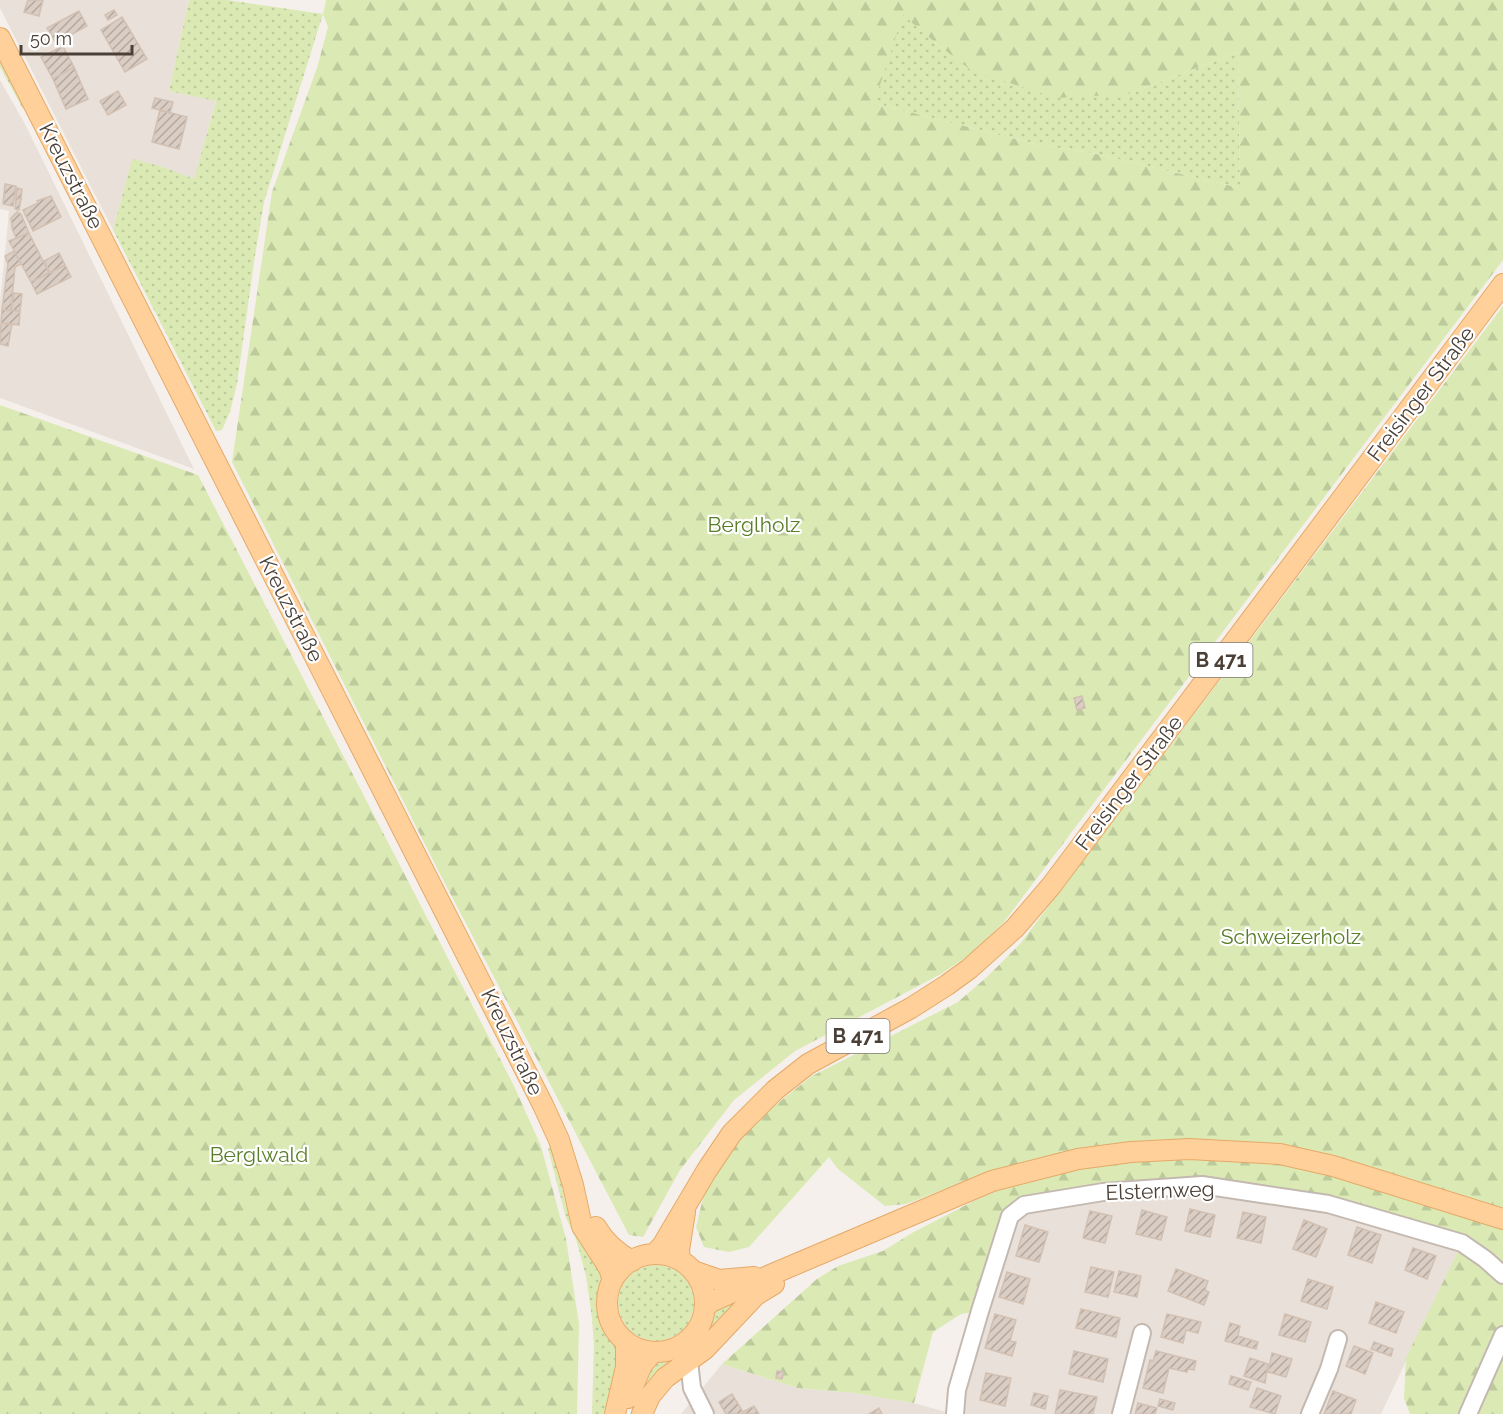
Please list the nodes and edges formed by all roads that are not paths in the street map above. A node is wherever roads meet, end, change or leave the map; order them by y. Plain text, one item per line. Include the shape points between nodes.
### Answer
1 (0, 38) edge
2 (1503, 284) edge
3 (573, 1185) junction
4 (686, 1206) junction
5 (1503, 1219) edge
6 (836, 1248) junction
7 (654, 1254) junction
8 (632, 1261) junction
9 (687, 1266) junction
10 (768, 1275) junction
11 (1503, 1275) edge
12 (613, 1280) junction
13 (705, 1307) junction
14 (1142, 1332) dead end
15 (1503, 1335) edge
16 (1338, 1339) dead end
17 (626, 1342) junction
18 (653, 1352) junction
19 (690, 1371) junction
20 (615, 1414) edge
21 (621, 1414) edge
22 (642, 1414) edge
23 (705, 1414) edge
24 (955, 1414) edge
25 (1121, 1414) edge
26 (1310, 1414) edge
27 (1468, 1414) edge

1 - 3 main road, Kreuzstraße via 498,1013 559,1140
2 - 4 main road, Freisinger Straße / B 471 via 1051,886 1015,928 947,986 808,1064 776,1090 732,1133
3 - 8 main road, Kreuzstraße via 598,1230
3 - 12 main road, Kreuzstraße via 582,1226
4 - 7 main road, B 471
4 - 9 main road, B 471 via 679,1250
5 - 6 main road via 1333,1166 1281,1154 1177,1149 1078,1159 992,1181
6 - 10 main road
6 - 19 main road via 756,1295
7 - 8 main road
7 - 9 main road via 672,1257
8 - 12 main road
9 - 10 main road via 719,1280
9 - 13 main road via 703,1288
10 - 13 main road
11 - 24 street, Elsternweg via 1462,1243 1328,1204 1202,1185 1102,1192 1024,1205 1010,1216 957,1390
12 - 17 main road via 607,1306 616,1332
13 - 18 main road via 694,1335 668,1351
14 - 25 street
15 - 27 street
16 - 26 street
17 - 18 main road
17 - 20 main road via 626,1367
18 - 21 main road via 642,1365
19 - 22 main road via 665,1378
19 - 23 street via 695,1397

